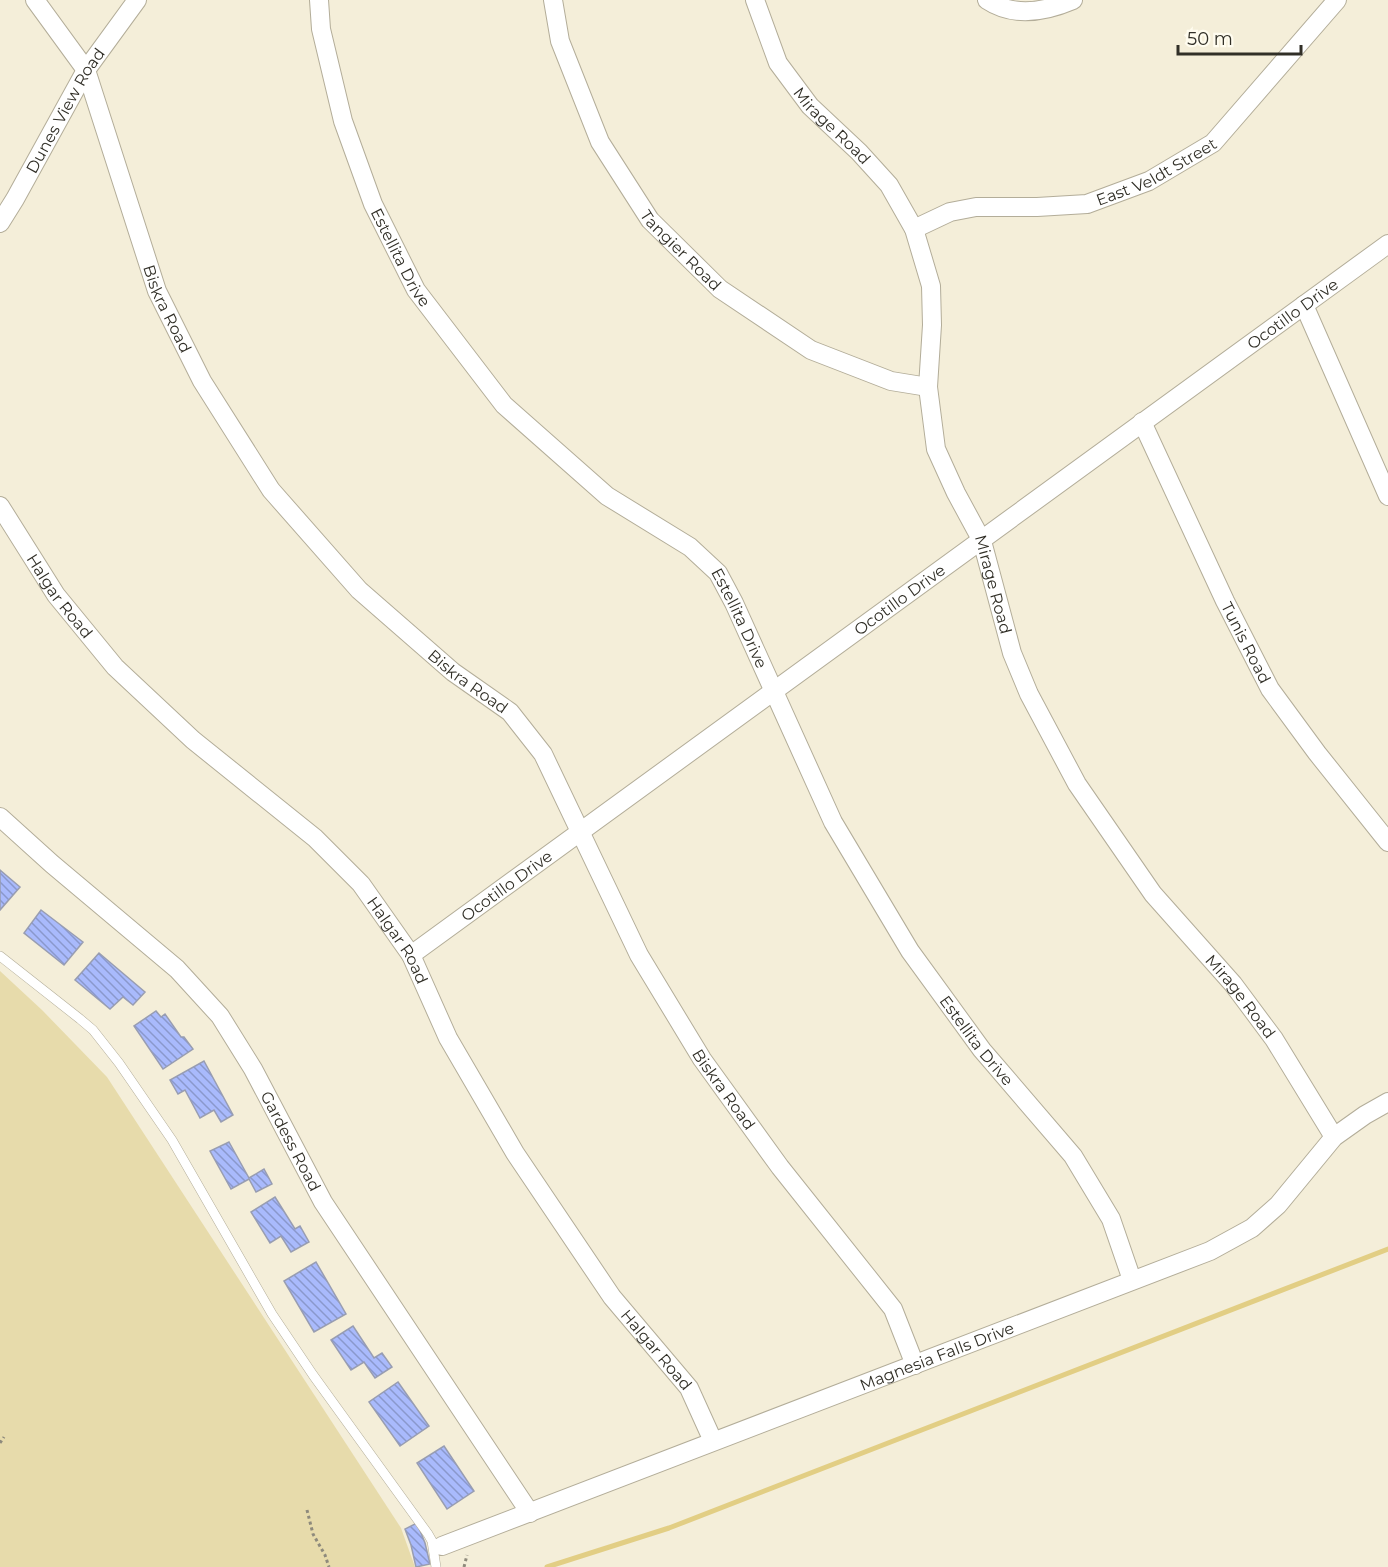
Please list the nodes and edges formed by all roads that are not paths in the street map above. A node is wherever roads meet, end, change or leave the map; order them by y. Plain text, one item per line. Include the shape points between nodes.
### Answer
1 (35, 0) edge
2 (137, 0) edge
3 (319, 0) edge
4 (553, 0) edge
5 (754, 0) edge
6 (987, 0) edge
7 (1073, 0) edge
8 (1337, 0) edge
9 (86, 70) junction
10 (0, 223) edge
11 (915, 230) junction
12 (1388, 244) edge
13 (1304, 305) junction
14 (928, 387) junction
15 (1142, 422) junction
16 (1388, 496) edge
17 (0, 506) edge
18 (982, 541) junction
19 (773, 692) junction
20 (0, 817) edge
21 (581, 833) junction
22 (1388, 842) edge
23 (411, 955) junction
24 (0, 956) edge
25 (1388, 1102) edge
26 (1334, 1137) junction
27 (1131, 1280) junction
28 (915, 1365) junction
29 (713, 1441) junction
30 (530, 1512) junction
31 (442, 1546) dead end
32 (436, 1567) edge

1 - 9 street, Biskra Road
2 - 9 street, Dunes View Road
3 - 19 street, Estellita Drive via 321,29 343,121 373,204 416,290 504,405 607,496 690,547 718,573
4 - 14 street, Tangier Road via 560,41 600,142 650,220 720,289 811,350 891,381
5 - 11 street, Mirage Road via 778,63 810,106 889,185
6 - 7 street via 1024,12
8 - 11 street, East Veldt Street via 1213,143 1149,181 1088,204 976,207 950,212
9 - 10 street, Dunes View Road
9 - 21 street, Biskra Road via 157,291 201,381 271,490 358,590 453,672 510,712 543,754
11 - 14 street, Mirage Road via 931,286
12 - 13 street, Ocotillo Drive
13 - 15 street, Ocotillo Drive
13 - 16 street
14 - 18 street, Mirage Road via 936,449
15 - 18 street, Ocotillo Drive
15 - 22 street, Tunis Road via 1270,689
17 - 23 street, Halgar Road via 56,595 115,666 193,740 315,838 361,884
18 - 19 street, Ocotillo Drive
18 - 26 street, Mirage Road via 1012,653 1077,784 1152,894 1233,984 1267,1030
19 - 21 street, Ocotillo Drive
19 - 27 street, Estellita Drive via 833,822 910,951 982,1050 1073,1156 1111,1219
20 - 30 street, Gardess Road via 177,969 220,1016 253,1069 323,1202
21 - 23 street, Ocotillo Drive
21 - 28 street, Biskra Road via 639,955 702,1059 780,1167 894,1309
23 - 29 street, Halgar Road via 448,1038 515,1153 612,1297 689,1388
24 - 32 lane via 93,1030 132,1080 172,1140 273,1314 428,1534
25 - 26 street, Magnesia Falls Drive
26 - 27 street, Magnesia Falls Drive via 1278,1205 1252,1228 1210,1251
27 - 28 street, Magnesia Falls Drive
28 - 29 street, Magnesia Falls Drive
29 - 30 street, Magnesia Falls Drive
30 - 31 street, Magnesia Falls Drive

